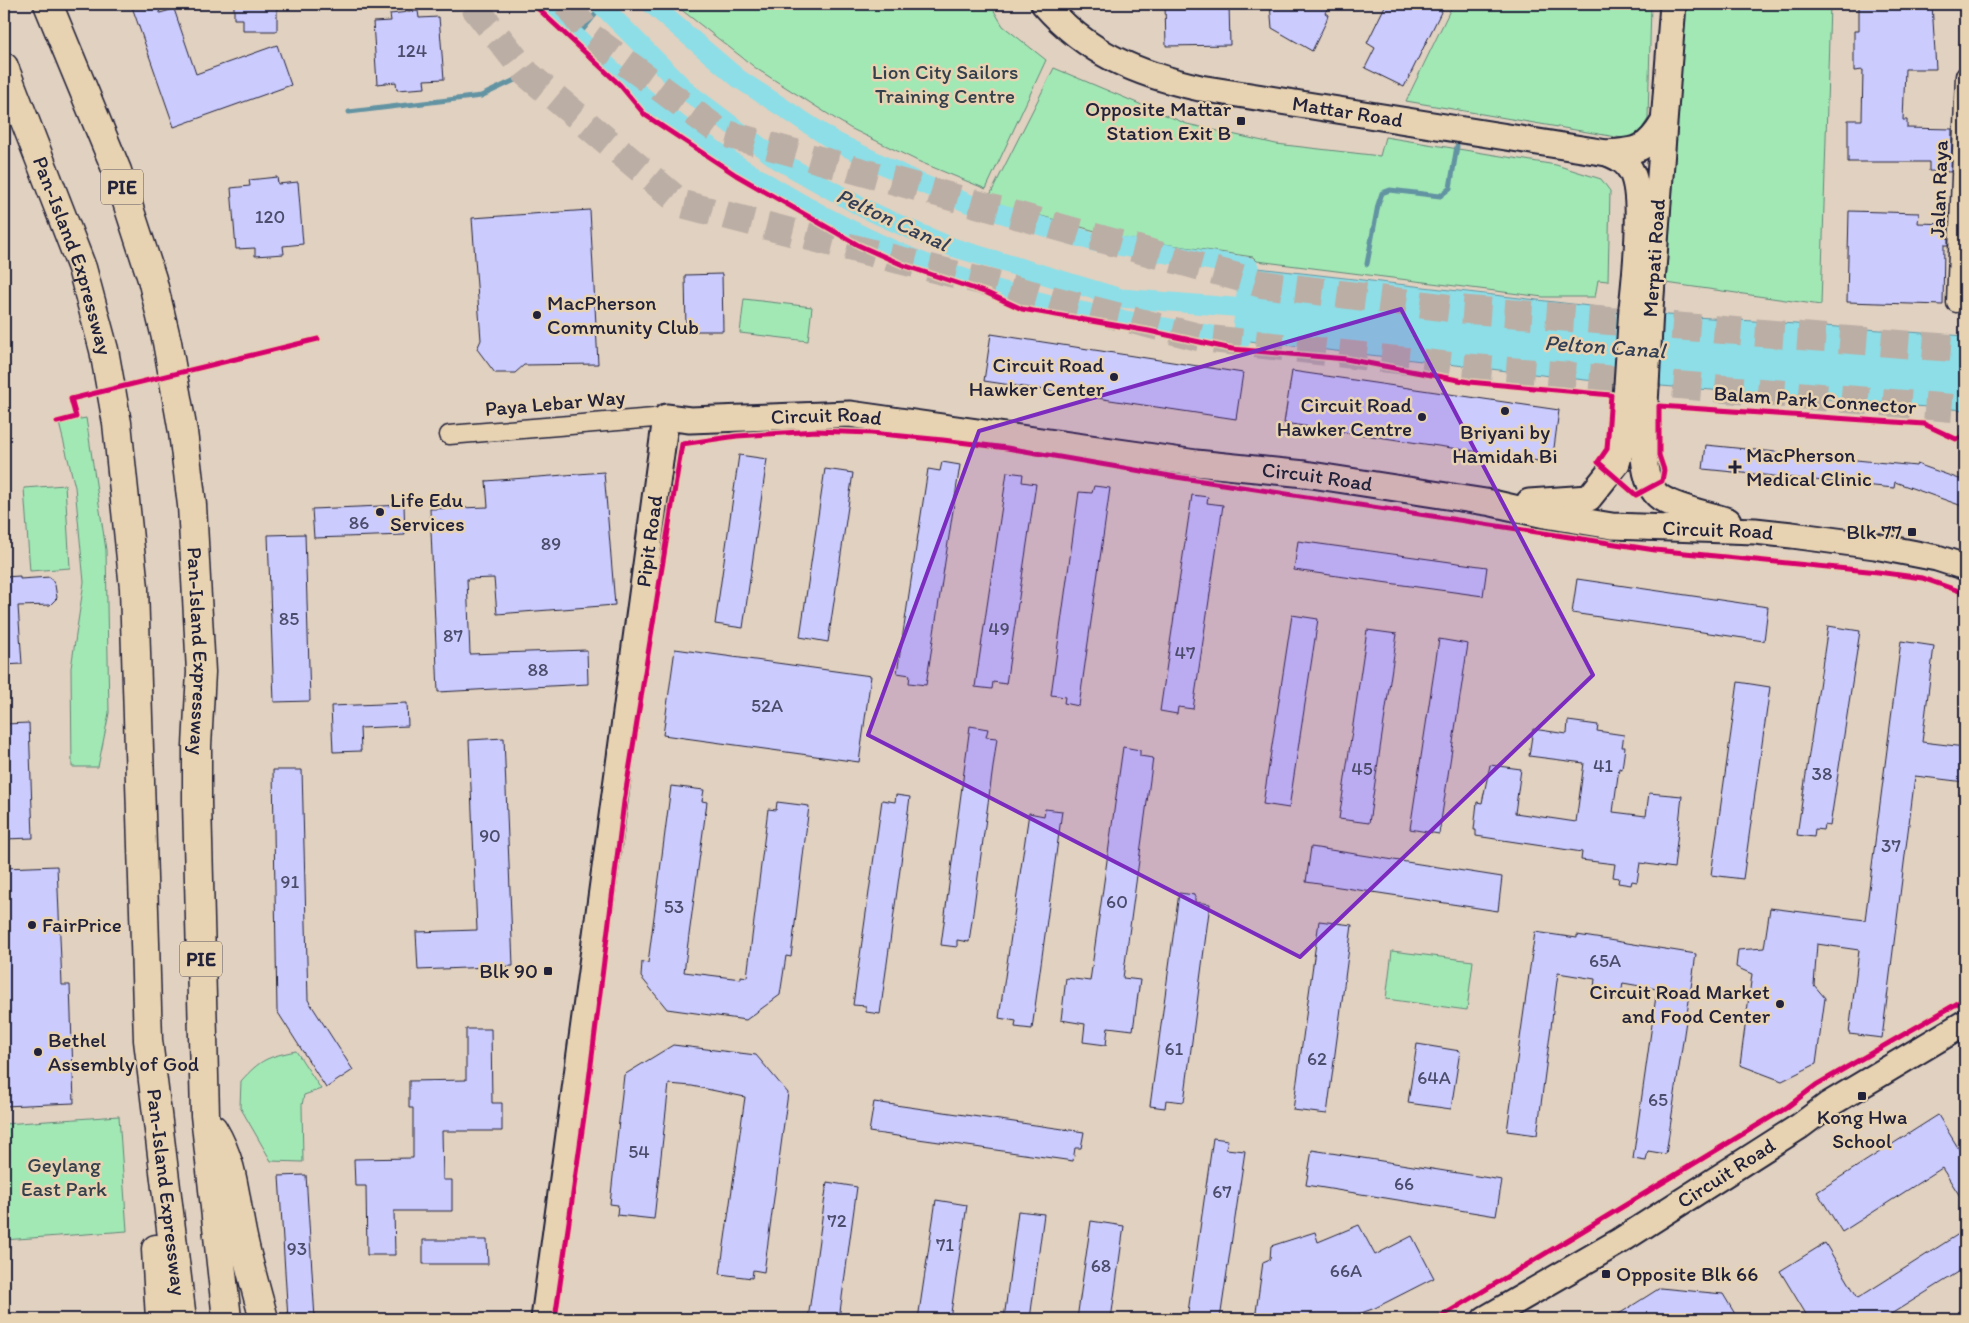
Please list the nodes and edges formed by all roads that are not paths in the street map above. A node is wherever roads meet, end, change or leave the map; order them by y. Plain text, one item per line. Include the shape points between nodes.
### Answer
1 (48, 4) edge
2 (1044, 4) edge
3 (1673, 4) edge
4 (4, 67) edge
5 (1965, 76) edge
6 (1663, 124) junction
7 (1608, 153) junction
8 (1964, 177) edge
9 (1956, 303) dead end
10 (1641, 308) junction
11 (1636, 385) junction
12 (666, 417) junction
13 (449, 435) dead end
14 (1492, 503) junction
15 (1756, 531) junction
16 (1965, 567) edge
17 (1965, 1023) edge
18 (148, 1040) junction
19 (205, 1115) junction
20 (160, 1319) edge
21 (182, 1319) edge
22 (227, 1319) edge
23 (264, 1319) edge
24 (544, 1319) edge
25 (1485, 1319) edge

1 - 19 highway, Pan-Island Expressway / PIE via 117,171 152,280 182,423 192,505 201,672 197,802
2 - 7 street, Mattar Road via 1094,49 1131,69 1160,79 1325,109
3 - 6 street, Merpati Road
4 - 18 highway, Pan-Island Expressway via 82,268 104,350 117,423 134,588
5 - 8 street, Jalan Raya
6 - 7 street, Mattar Road via 1646,146
6 - 10 street, Merpati Road
7 - 10 street, Merpati Road via 1628,165 1633,173 1637,195
8 - 9 street, Jalan Raya
10 - 11 street, Merpati Road, bridge
11 - 14 street, Merpati Road via 1617,463 1589,498
11 - 15 street, Merpati Road via 1646,473 1652,488 1661,497 1690,510
12 - 13 street, Paya Lebar Way
12 - 14 street, Circuit Road via 690,420 850,414 1196,463 1305,474
12 - 24 street, Pipit Road
14 - 15 street, Circuit Road via 1612,526
15 - 16 street, Circuit Road via 1875,546
17 - 25 street, Circuit Road via 1828,1105 1620,1241
18 - 20 highway via 151,1178
18 - 21 highway, Pan-Island Expressway
19 - 22 highway, Pan-Island Expressway / PIE
19 - 23 highway via 225,1149 232,1170 242,1232

